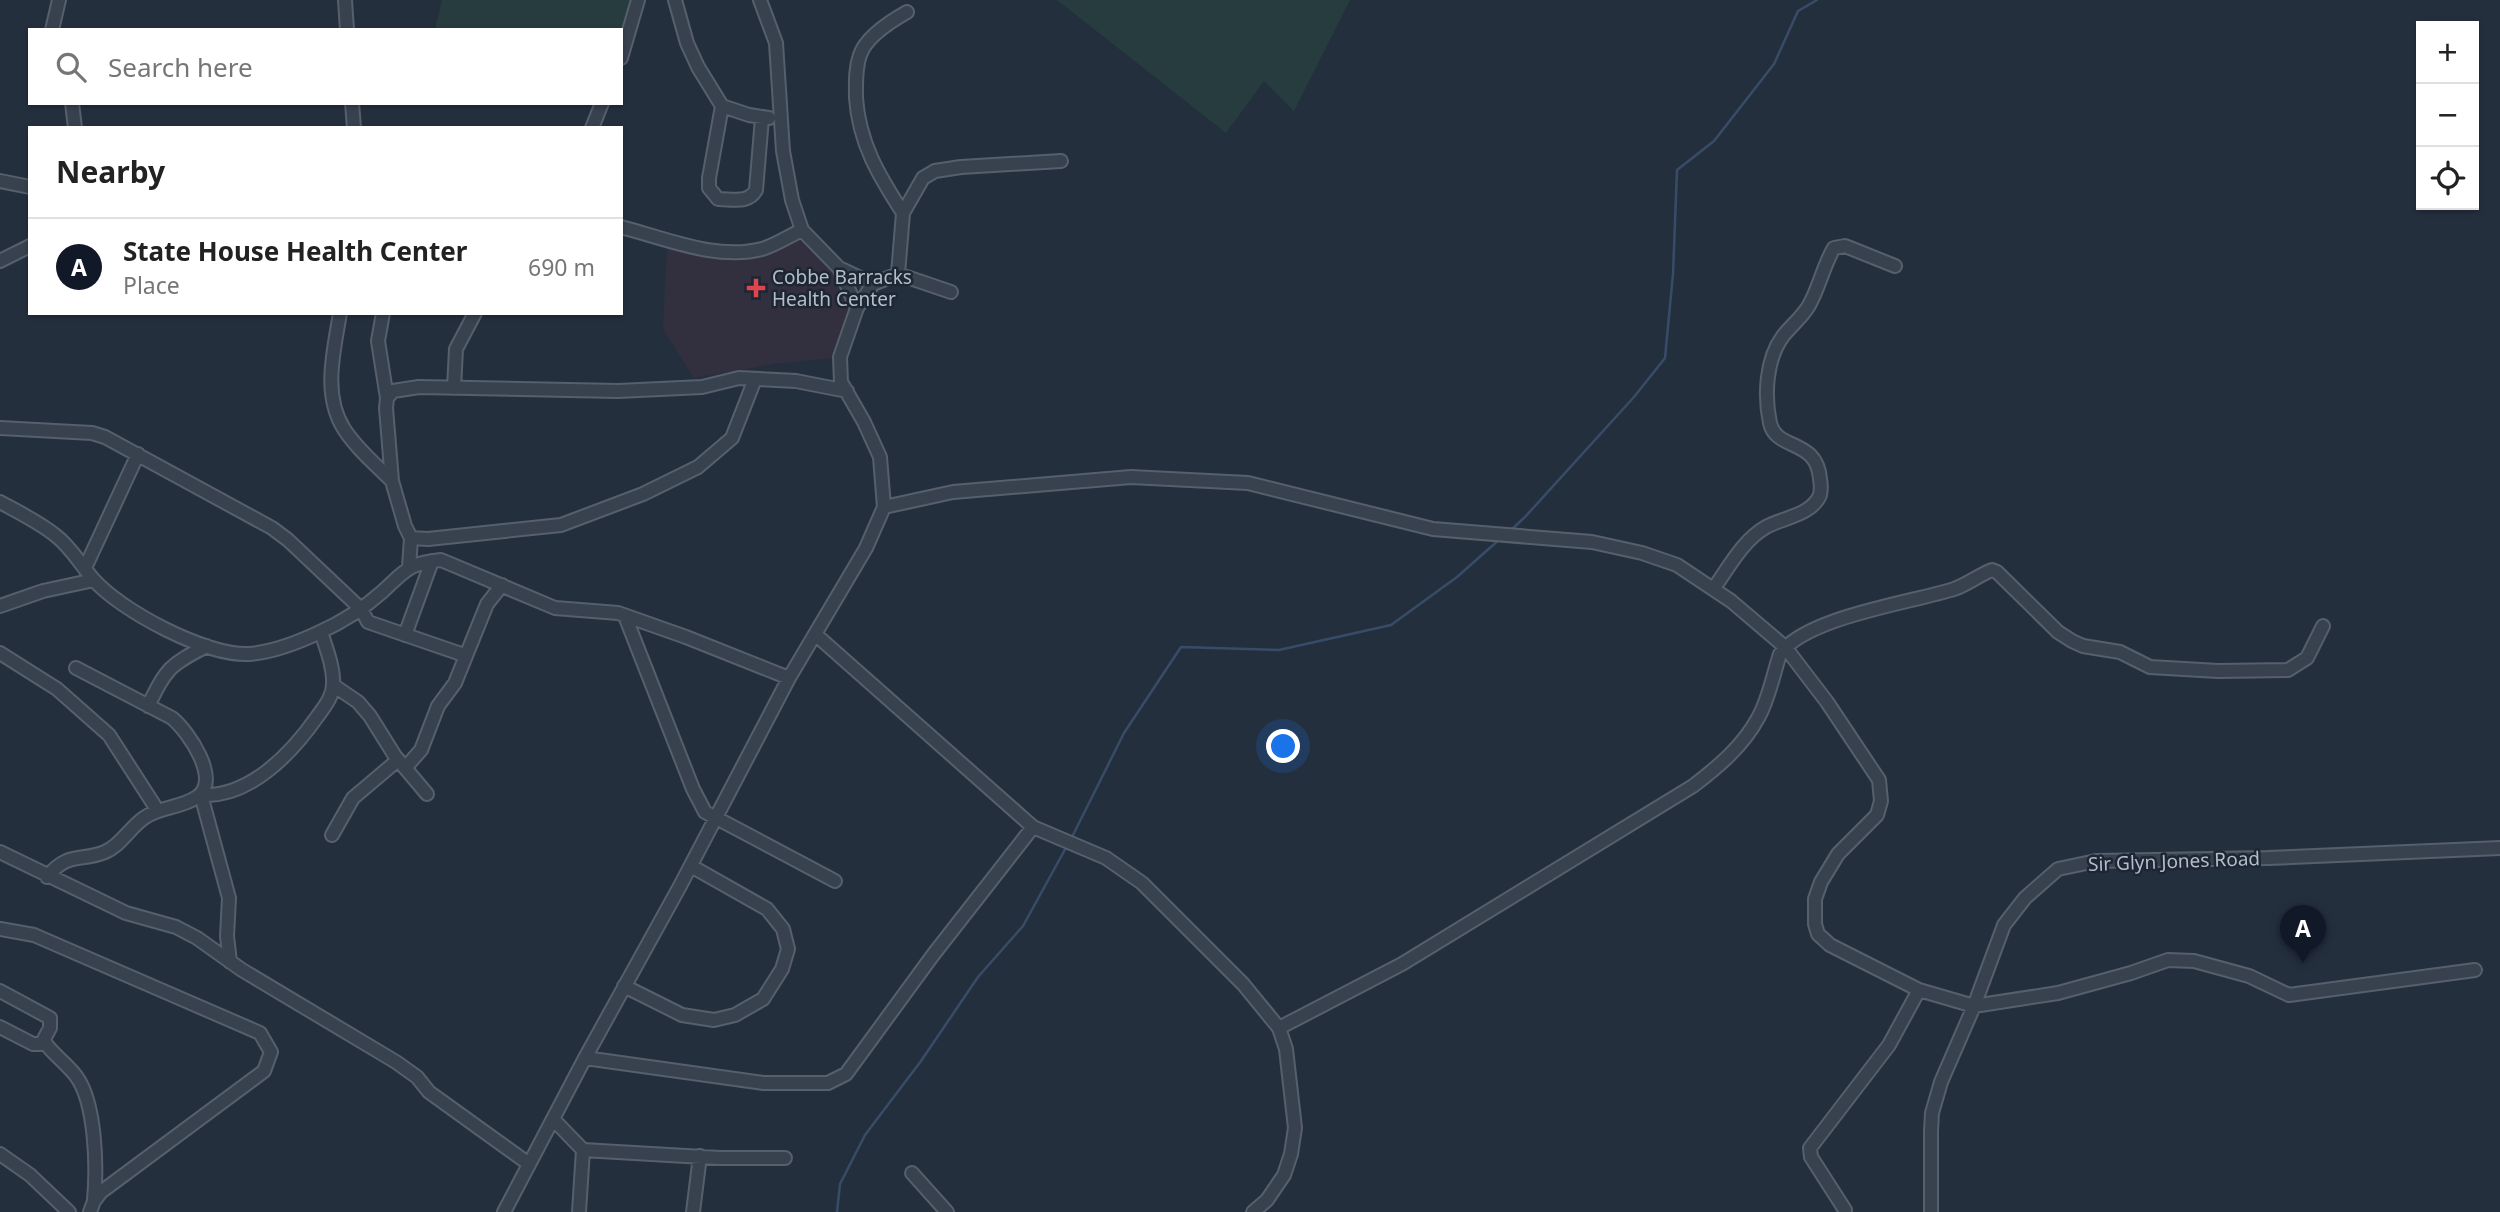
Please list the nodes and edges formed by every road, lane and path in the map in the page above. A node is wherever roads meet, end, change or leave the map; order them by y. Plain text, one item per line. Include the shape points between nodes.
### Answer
1 (59, 0) edge
2 (345, 0) edge
3 (638, 0) edge
4 (675, 0) edge
5 (760, 0) edge
6 (907, 12) dead end
7 (52, 28) edge
8 (347, 28) edge
9 (623, 51) edge
10 (72, 105) edge
11 (352, 105) edge
12 (601, 105) edge
13 (722, 106) junction
14 (762, 118) junction
15 (780, 118) junction
16 (75, 126) edge
17 (354, 126) edge
18 (593, 126) edge
19 (1061, 161) dead end
20 (0, 181) edge
21 (28, 187) edge
22 (903, 213) junction
23 (623, 228) edge
24 (802, 230) junction
25 (0, 246) edge
26 (28, 247) edge
27 (16, 252) junction
28 (0, 261) edge
29 (1895, 266) dead end
30 (839, 268) junction
31 (898, 274) junction
32 (873, 284) junction
33 (951, 292) dead end
34 (857, 308) junction
35 (340, 315) edge
36 (383, 315) edge
37 (474, 315) edge
38 (755, 379) junction
39 (454, 388) junction
40 (847, 391) junction
41 (387, 398) junction
42 (0, 428) edge
43 (138, 454) junction
44 (392, 481) junction
45 (0, 502) edge
46 (884, 507) junction
47 (448, 537) junction
48 (411, 538) junction
49 (436, 561) junction
50 (409, 567) junction
51 (85, 568) junction
52 (94, 580) junction
53 (502, 585) junction
54 (1714, 588) junction
55 (0, 606) edge
56 (360, 608) junction
57 (625, 615) junction
58 (2323, 626) dead end
59 (321, 632) junction
60 (815, 634) junction
61 (405, 635) junction
62 (207, 646) junction
63 (1785, 647) junction
64 (0, 653) edge
65 (464, 655) junction
66 (76, 668) dead end
67 (789, 678) junction
68 (333, 685) junction
69 (148, 706) junction
70 (402, 764) junction
71 (427, 794) dead end
72 (201, 795) junction
73 (158, 811) junction
74 (716, 819) junction
75 (1032, 827) junction
76 (332, 835) dead end
77 (2500, 848) edge
78 (0, 852) edge
79 (691, 866) junction
80 (47, 877) junction
81 (835, 881) dead end
82 (0, 929) edge
83 (230, 962) junction
84 (2475, 970) dead end
85 (624, 986) junction
86 (1919, 990) junction
87 (0, 991) edge
88 (1974, 1006) junction
89 (0, 1027) edge
90 (1279, 1028) junction
91 (46, 1044) junction
92 (585, 1058) junction
93 (553, 1119) junction
94 (583, 1150) junction
95 (0, 1154) edge
96 (700, 1156) junction
97 (785, 1158) dead end
98 (529, 1164) junction
99 (912, 1173) dead end
100 (92, 1206) edge
101 (1845, 1210) dead end
102 (69, 1212) edge
103 (505, 1212) edge
104 (579, 1212) edge
105 (693, 1212) edge
106 (947, 1212) edge
107 (1253, 1212) edge
108 (1931, 1212) edge

1 - 7 street
2 - 8 street
3 - 9 street
4 - 13 street via 687,43
5 - 15 street via 776,43
6 - 22 street via 885,24 860,53 855,81 866,150
10 - 16 street
11 - 17 street
12 - 18 street
13 - 14 street
13 - 14 street via 709,178 709,188 718,199 752,198
14 - 15 street
15 - 24 street via 790,188
19 - 22 street via 935,172 923,178
20 - 21 street
22 - 31 street
23 - 24 street via 719,251 763,249
24 - 30 street
25 - 27 street
26 - 27 street
27 - 28 street
29 - 54 street via 1844,246 1834,248 1809,305 1779,343 1768,367 1770,423 1780,439 1811,455 1820,472 1820,494 1799,514 1755,535
30 - 32 street
30 - 34 street
31 - 32 street
31 - 33 street
32 - 34 street
34 - 40 street via 840,357 841,382
35 - 44 street via 331,363 337,414 345,431
36 - 41 street via 378,341
37 - 39 street via 456,349
38 - 39 street via 618,391
38 - 40 street
38 - 47 street via 733,438 698,467 561,525
39 - 41 street via 401,388
40 - 46 street via 880,457
41 - 44 street
42 - 43 street via 93,433
43 - 51 street
43 - 56 street via 272,528
44 - 48 street
45 - 51 street via 55,534
46 - 54 street via 953,492 1131,477 1248,483 1433,529 1592,542 1642,552 1677,565
46 - 60 street via 866,548
47 - 48 street
47 - 49 street
48 - 50 street
49 - 50 street
49 - 53 street
49 - 61 street
50 - 56 street
51 - 52 street
52 - 55 street
52 - 62 street via 149,621
53 - 57 street via 555,608
53 - 65 street via 487,604
54 - 63 street
56 - 59 street
56 - 61 street via 368,622
57 - 67 street
57 - 74 street via 700,804
58 - 63 street via 2307,658 2288,670 2150,667 2120,652 2083,646 2058,632 1992,570 1954,589 1801,635
59 - 62 street via 282,649 248,654
59 - 68 street
60 - 67 street
60 - 75 street
61 - 65 street
62 - 69 street via 164,673
63 - 86 street via 1872,768 1881,789 1877,815 1838,854 1821,882 1815,899 1818,934 1830,945
63 - 90 street via 1760,716 1728,757 1693,786 1402,964
64 - 73 street via 57,689 108,735
65 - 70 street via 421,750
66 - 69 street
67 - 74 street
68 - 70 street via 358,702
68 - 72 street via 330,698 306,733 273,767 235,789
69 - 72 street via 183,727 205,767 207,780
70 - 71 street
70 - 76 street via 353,798
72 - 73 street
72 - 83 street via 229,898
73 - 80 street via 142,819 113,847 73,857
74 - 79 street
74 - 81 street
75 - 90 street via 1106,858 1142,883 1243,984
75 - 92 street via 846,1074 828,1083 764,1083
77 - 88 street, Sir Glyn Jones Road via 2096,861 2058,869 2025,898 2004,925
78 - 80 street
79 - 85 street
79 - 85 street via 767,909 783,929 788,949 782,969 764,999 735,1015 714,1020 682,1015
80 - 83 street via 126,912 176,927
82 - 100 street via 34,935 260,1033 271,1052 264,1071 101,1192
83 - 98 street via 406,1069 429,1092
84 - 88 street via 2289,995 2249,976 2168,960 2058,993
85 - 92 street
86 - 88 street
86 - 101 street via 1889,1045 1810,1148 1811,1157
87 - 91 street via 50,1018
88 - 108 street, Sir Glyn Jones Road via 1936,1096
89 - 91 street via 33,1044
90 - 107 street via 1286,1049 1295,1128 1284,1175
91 - 100 street via 84,1090 95,1147
92 - 93 street
93 - 94 street
93 - 98 street
94 - 96 street
94 - 104 street
95 - 102 street
96 - 97 street
96 - 105 street
98 - 103 street
99 - 106 street

